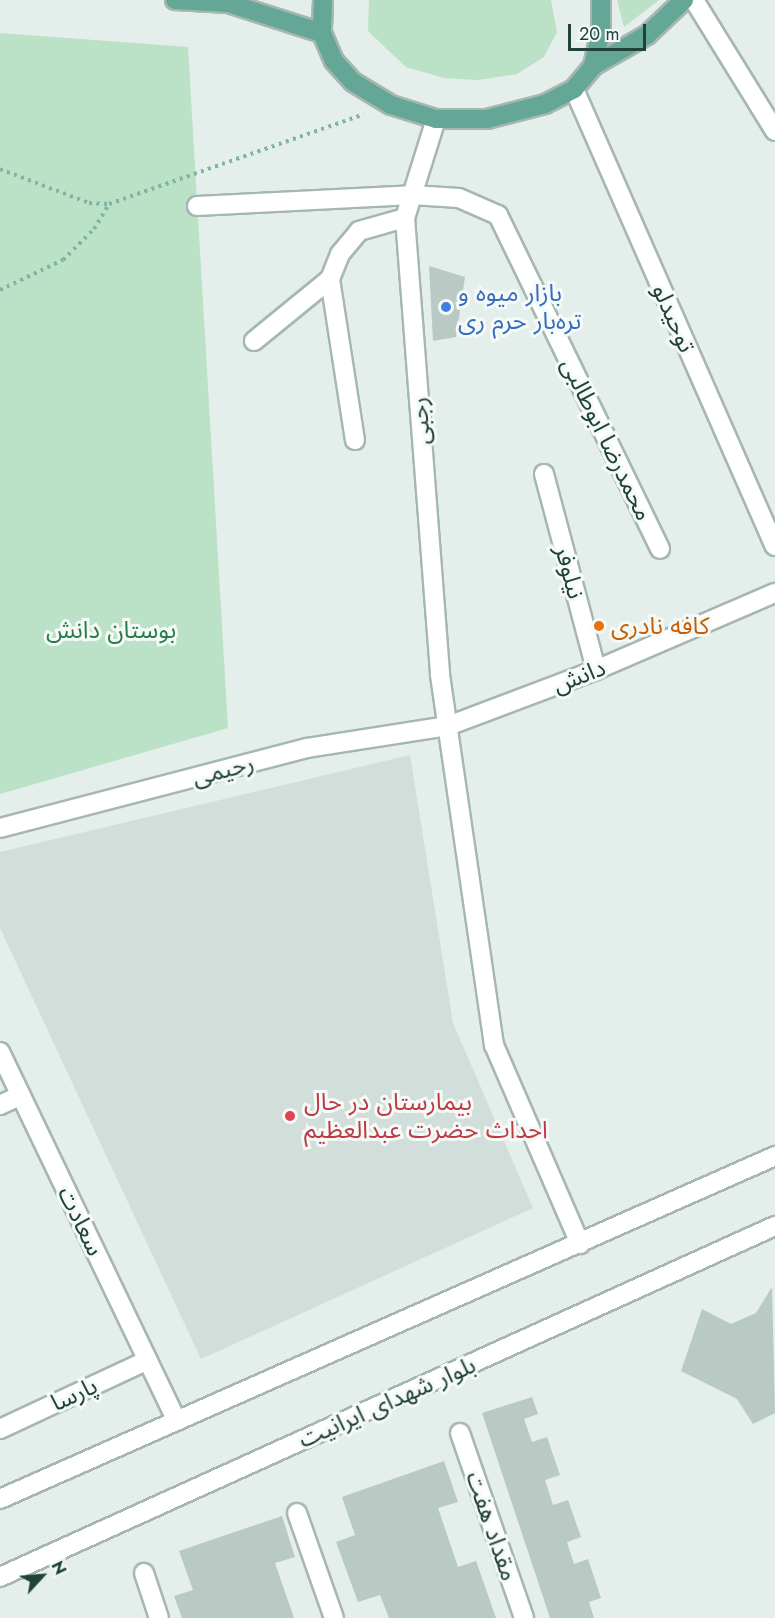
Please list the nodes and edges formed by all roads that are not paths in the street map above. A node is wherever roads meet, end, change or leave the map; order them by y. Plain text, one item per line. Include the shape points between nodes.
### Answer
1 (176, 0) edge
2 (323, 0) edge
3 (601, 0) edge
4 (684, 0) edge
5 (694, 0) edge
6 (322, 33) junction
7 (593, 66) junction
8 (574, 89) junction
9 (436, 119) junction
10 (775, 131) edge
11 (412, 195) junction
12 (197, 206) dead end
13 (405, 218) junction
14 (330, 279) junction
15 (254, 341) dead end
16 (355, 440) dead end
17 (544, 474) dead end
18 (775, 546) edge
19 (660, 549) dead end
20 (775, 593) edge
21 (596, 670) junction
22 (448, 726) junction
23 (0, 828) edge
24 (0, 1052) edge
25 (21, 1095) junction
26 (0, 1105) edge
27 (775, 1156) edge
28 (775, 1226) edge
29 (579, 1244) junction
30 (148, 1360) junction
31 (177, 1421) junction
32 (0, 1429) edge
33 (460, 1433) dead end
34 (0, 1499) edge
35 (297, 1512) dead end
36 (144, 1573) dead end
37 (0, 1578) edge
38 (159, 1618) edge
39 (334, 1618) edge
40 (524, 1618) edge

1 - 6 main road via 228,3
2 - 6 main road
3 - 7 main road via 601,32
4 - 7 main road via 647,35
5 - 10 street
6 - 9 main road via 334,61 353,82 391,105
7 - 8 main road
8 - 9 main road via 513,115
8 - 18 street, توحیدلو
9 - 11 street, رجبی
11 - 12 street, محمدرضا ابوطالبی
11 - 13 street, رجبی
11 - 19 street, محمدرضا ابوطالبی via 459,198 498,215
13 - 14 street via 359,231 339,254
13 - 22 street, رجبی via 440,675
14 - 15 street
14 - 16 street
17 - 21 street, نیلوفر
20 - 21 street, دانش
21 - 22 street, دانش
22 - 23 street, رحیمی via 307,748
22 - 29 street, رجبی via 494,1045
24 - 25 street, سعادت
25 - 26 street
25 - 30 street, سعادت
27 - 29 street
28 - 37 street, بلوار شهدای ایرانیت
29 - 31 street
30 - 31 street, سعادت
30 - 32 street, پارسا
31 - 34 street
33 - 40 street, مقداد هفت
35 - 39 street
36 - 38 street

